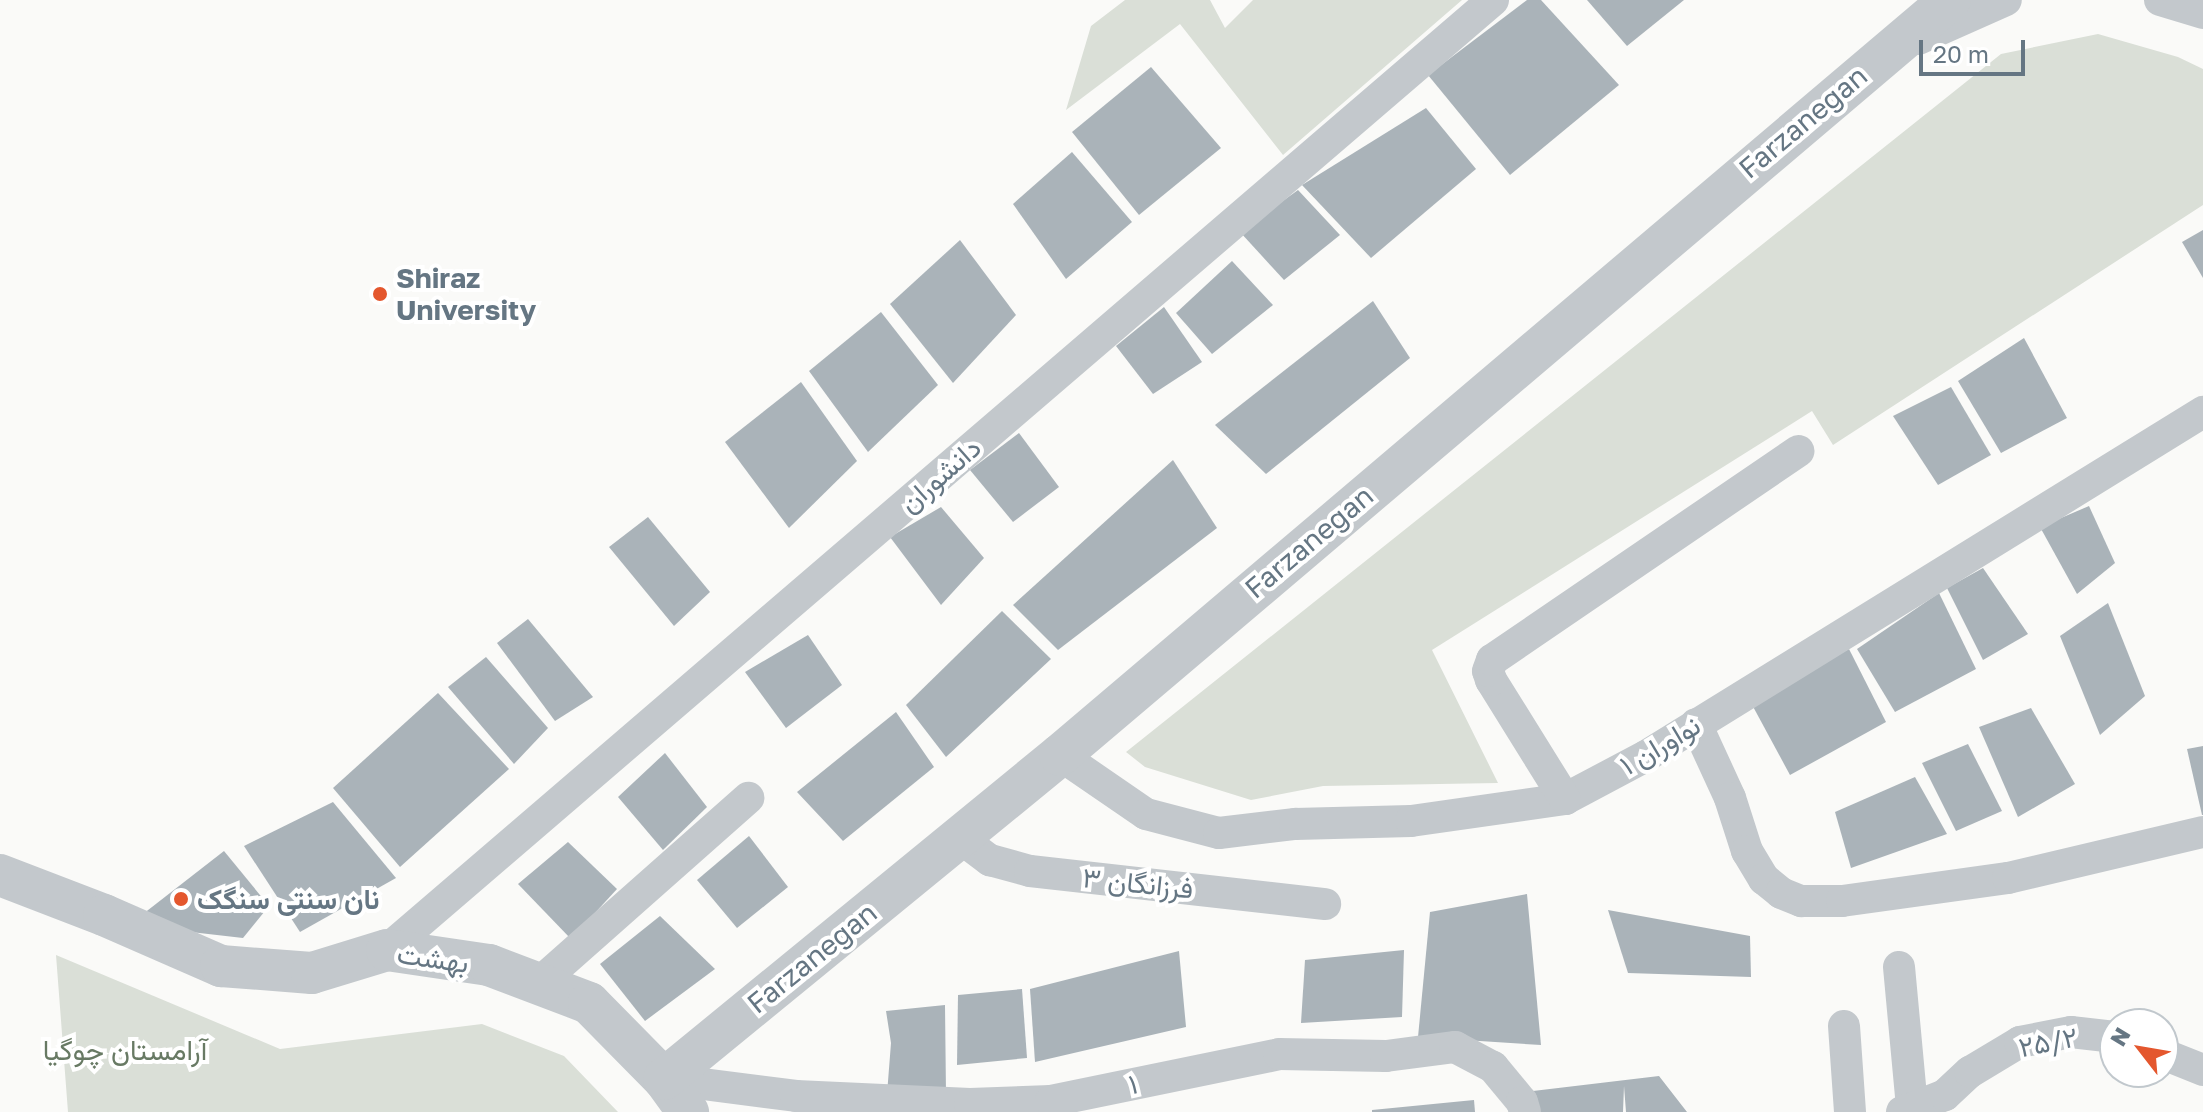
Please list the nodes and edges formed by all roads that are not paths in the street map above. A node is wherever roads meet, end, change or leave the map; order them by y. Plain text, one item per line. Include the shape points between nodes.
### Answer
1 (1493, 0) edge
2 (1950, 0) edge
3 (2006, 0) edge
4 (2160, 0) edge
5 (2203, 13) edge
6 (1884, 54) junction
7 (2203, 412) edge
8 (1798, 451) dead end
9 (1696, 724) junction
10 (1060, 755) junction
11 (748, 798) dead end
12 (1565, 799) junction
13 (2203, 832) edge
14 (959, 837) junction
15 (0, 875) edge
16 (1325, 904) dead end
17 (387, 950) junction
18 (1899, 967) dead end
19 (538, 984) junction
20 (1844, 1026) dead end
21 (2099, 1035) edge
22 (2179, 1060) edge
23 (2203, 1070) edge
24 (676, 1096) edge
25 (1051, 1107) edge
26 (1907, 1110) edge
27 (1525, 1112) edge
28 (1850, 1112) edge

1 - 17 street, دانشوران
2 - 6 street, Farzanegan
3 - 6 street
4 - 5 street
6 - 10 street, Farzanegan
7 - 9 street, نواوران ۱
8 - 12 street via 1492,660 1491,680
9 - 12 street, نواوران ۱
9 - 13 street via 1747,851 1764,879 1801,901 1842,901 2008,878
10 - 12 street, نواوران ۱ via 1146,814 1219,833 1295,824 1411,821
10 - 14 street, Farzanegan
11 - 19 street
14 - 16 street, فرزانگان ۳ via 990,860 1030,871
14 - 24 street, Farzanegan
15 - 17 street, بهشت via 221,966 312,973
17 - 19 street, بهشت via 489,965
18 - 26 street
19 - 24 street, بهشت via 589,1003
20 - 28 street
21 - 26 street, ۲۵/۲ via 2071,1032 2020,1042 1970,1072 1945,1095
22 - 23 street
24 - 25 street, ۱
25 - 27 street, ۱ via 1279,1054 1386,1056 1455,1047 1493,1067

